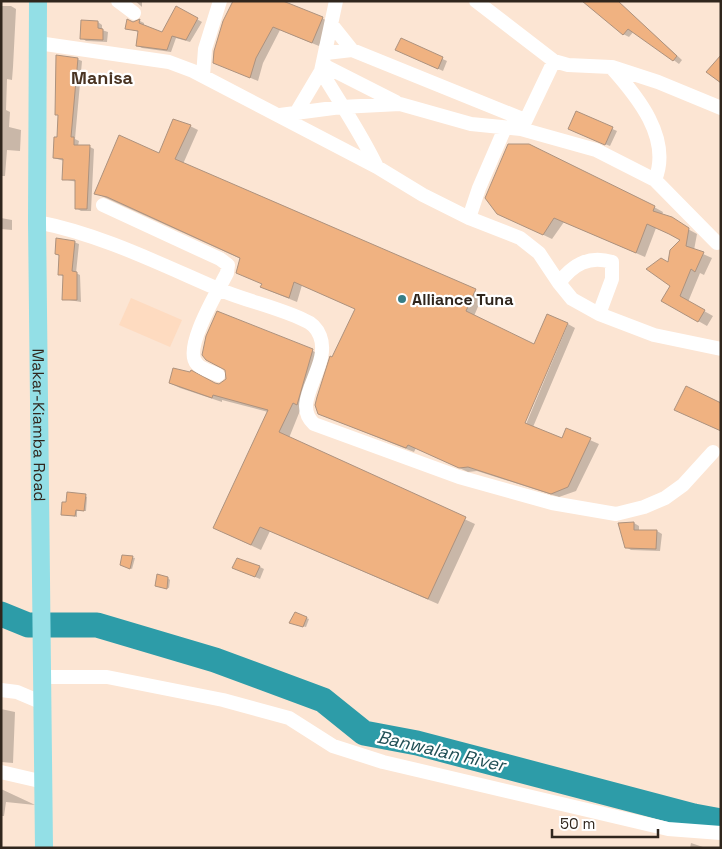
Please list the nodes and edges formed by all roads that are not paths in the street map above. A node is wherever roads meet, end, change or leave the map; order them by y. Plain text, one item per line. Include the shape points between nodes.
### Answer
1 (38, 1) edge
2 (118, 1) edge
3 (220, 1) edge
4 (336, 1) edge
5 (476, 1) edge
6 (134, 13) dead end
7 (332, 25) junction
8 (38, 43) junction
9 (352, 50) junction
10 (554, 60) junction
11 (323, 63) junction
12 (611, 67) junction
13 (203, 76) junction
14 (400, 104) junction
15 (341, 107) junction
16 (721, 108) edge
17 (296, 113) junction
18 (280, 115) junction
19 (523, 125) junction
20 (505, 128) junction
21 (377, 167) junction
22 (655, 180) junction
23 (103, 205) dead end
24 (469, 218) junction
25 (37, 222) junction
26 (717, 243) dead end
27 (559, 283) junction
28 (218, 289) junction
29 (599, 314) junction
30 (721, 349) edge
31 (218, 375) dead end
32 (713, 452) dead end
33 (43, 672) junction
34 (1, 690) edge
35 (43, 703) junction
36 (1, 772) edge
37 (44, 782) junction
38 (721, 833) edge
39 (44, 848) edge

1 - 8 main road, Makar-Kiamba Road
2 - 6 street
3 - 13 street via 205,49
4 - 7 street
5 - 10 street
7 - 9 street
7 - 11 street
8 - 13 street via 169,62
8 - 25 main road, Makar-Kiamba Road
9 - 11 street
9 - 19 street
10 - 12 street via 568,65
10 - 19 street
11 - 14 street
11 - 15 street
11 - 17 street
12 - 16 street
12 - 22 street via 638,97 648,116 660,152
13 - 18 street
14 - 15 street
14 - 20 street via 471,124
15 - 17 street
15 - 21 street via 365,142
17 - 18 street
18 - 21 street
19 - 20 street
19 - 22 street via 596,150
20 - 24 street
21 - 24 street
22 - 26 street
23 - 28 street via 226,263 228,270
24 - 27 street via 531,245
25 - 28 street via 69,228
25 - 33 main road, Makar-Kiamba Road
27 - 29 street via 572,299
27 - 29 street via 565,274 585,260 598,258 612,262 612,278
28 - 31 street via 199,329 192,354 197,365
28 - 32 street via 305,320 318,330 323,357 305,406 308,418 314,424 459,477 552,503 616,514 665,498 683,485
29 - 30 street via 654,335
33 - 35 main road, Makar-Kiamba Road
33 - 38 street via 107,677 223,700 289,718 332,746 383,762 668,829
34 - 35 street via 17,692
35 - 37 main road, Makar-Kiamba Road
36 - 37 street
37 - 39 main road, Makar-Kiamba Road

